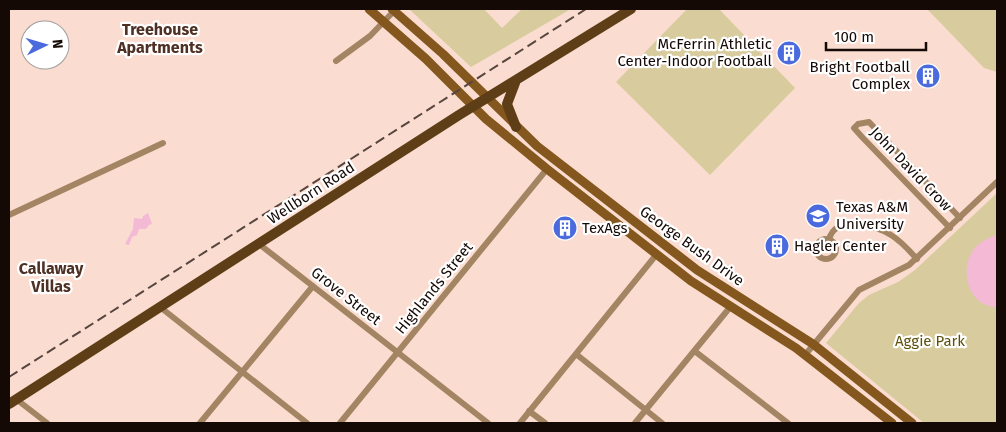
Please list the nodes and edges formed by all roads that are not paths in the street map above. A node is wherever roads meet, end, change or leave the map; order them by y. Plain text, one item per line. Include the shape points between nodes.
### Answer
1 (369, 9) edge
2 (631, 9) edge
3 (393, 10) edge
4 (384, 22) junction
5 (336, 61) dead end
6 (515, 83) junction
7 (487, 99) junction
8 (474, 107) junction
9 (516, 127) junction
10 (163, 143) dead end
11 (546, 169) junction
12 (997, 182) edge
13 (9, 215) edge
14 (960, 218) junction
15 (950, 228) junction
16 (829, 240) dead end
17 (259, 244) junction
18 (656, 255) junction
19 (917, 259) junction
20 (716, 284) junction
21 (313, 286) junction
22 (731, 306) junction
23 (160, 307) junction
24 (812, 344) junction
25 (398, 352) junction
26 (696, 352) junction
27 (576, 354) junction
28 (805, 355) junction
29 (243, 372) junction
30 (12, 402) edge
31 (529, 411) junction
32 (646, 411) junction
33 (47, 423) edge
34 (200, 423) edge
35 (308, 423) edge
36 (340, 423) edge
37 (488, 423) edge
38 (520, 423) edge
39 (544, 423) edge
40 (635, 423) edge
41 (662, 423) edge
42 (788, 423) edge
43 (892, 423) edge
44 (912, 423) edge

1 - 4 main road, George Bush Drive
2 - 6 main road, Wellborn Road
3 - 4 street
3 - 7 main road, George Bush Drive
4 - 5 street
4 - 8 main road, George Bush Drive via 426,58
6 - 7 main road, Wellborn Road
6 - 9 main road via 507,105
7 - 8 main road, Wellborn Road
7 - 9 main road, George Bush Drive
8 - 11 main road, George Bush Drive
8 - 17 main road, Wellborn Road
9 - 20 main road, George Bush Drive
10 - 13 street
11 - 18 main road, George Bush Drive
11 - 25 street, Highlands Street
12 - 14 street
14 - 15 street
14 - 15 street, John David Crow via 869,122 858,124 854,128
15 - 19 street
16 - 19 street via 834,230 841,226 868,226 893,236
17 - 21 street, Grove Street
17 - 23 main road, Wellborn Road
18 - 20 main road via 663,253 709,285
18 - 22 main road, George Bush Drive
18 - 27 street
19 - 24 street via 898,273 859,290
20 - 24 main road, George Bush Drive
21 - 25 street, Grove Street
21 - 29 street
22 - 26 street
22 - 28 main road, George Bush Drive
23 - 29 street
23 - 30 main road, Wellborn Road
24 - 28 street
24 - 44 main road, George Bush Drive
25 - 36 street, Highlands Street
25 - 37 street, Grove Street
26 - 32 street
26 - 42 street
27 - 31 street
27 - 32 street
28 - 43 main road, George Bush Drive
29 - 34 street
29 - 35 street
30 - 33 street
31 - 38 street
31 - 39 street
32 - 40 street
32 - 41 street

